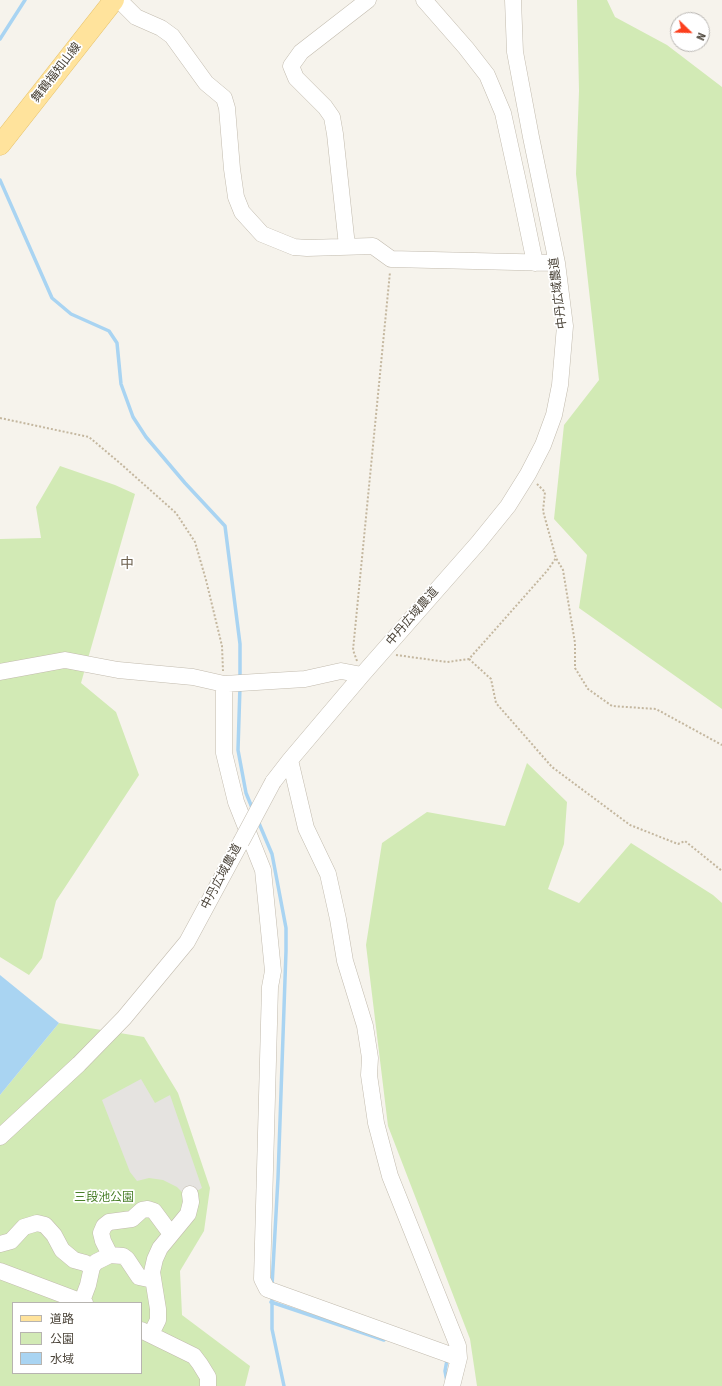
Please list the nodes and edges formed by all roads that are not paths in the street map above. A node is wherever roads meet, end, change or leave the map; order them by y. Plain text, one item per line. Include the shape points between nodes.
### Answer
1 (114, 0) edge
2 (119, 0) edge
3 (368, 0) edge
4 (424, 0) edge
5 (513, 0) edge
6 (0, 145) edge
7 (347, 246) junction
8 (535, 263) junction
9 (557, 263) junction
10 (0, 672) edge
11 (362, 675) junction
12 (224, 684) junction
13 (290, 760) junction
14 (0, 1138) edge
15 (190, 1194) dead end
16 (171, 1234) junction
17 (0, 1244) edge
18 (104, 1261) junction
19 (0, 1271) edge
20 (153, 1280) junction
21 (83, 1302) edge
22 (146, 1332) edge
23 (459, 1358) junction
24 (453, 1385) edge
25 (208, 1386) edge

1 - 6 main road, 舞鶴福知山線
2 - 7 street via 136,17 172,36 206,83 224,98 236,197 242,212 262,234 294,247
3 - 7 street via 301,52 291,66 296,78 332,117 336,134
4 - 8 street via 486,75 503,113
5 - 9 street, 中丹広域農道 via 515,52
7 - 8 street via 374,246 391,259
8 - 9 street
9 - 11 street, 中丹広域農道 via 565,326 560,385 554,415 543,445 508,506
10 - 12 street via 66,660 118,670 193,677
11 - 12 street via 341,671 305,679
11 - 13 street, 中丹広域農道
12 - 23 street via 224,753 236,802 263,870 273,970 270,987 262,1279 267,1289
13 - 14 street, 中丹広域農道, bridge via 273,782 187,942 124,1018
13 - 23 street via 306,828 328,874 345,961 365,1026 376,1123 390,1176 458,1346
15 - 16 street via 188,1214
16 - 18 street via 154,1212 148,1209 142,1210 132,1219 109,1222 101,1233
16 - 20 street via 155,1259
17 - 18 street via 11,1241 24,1227 38,1223 45,1225 62,1250 74,1260 85,1263
18 - 20 street via 123,1256 139,1277
18 - 21 street via 88,1285
19 - 21 street
20 - 22 street via 158,1320
22 - 25 street via 194,1356 208,1377
23 - 24 street

